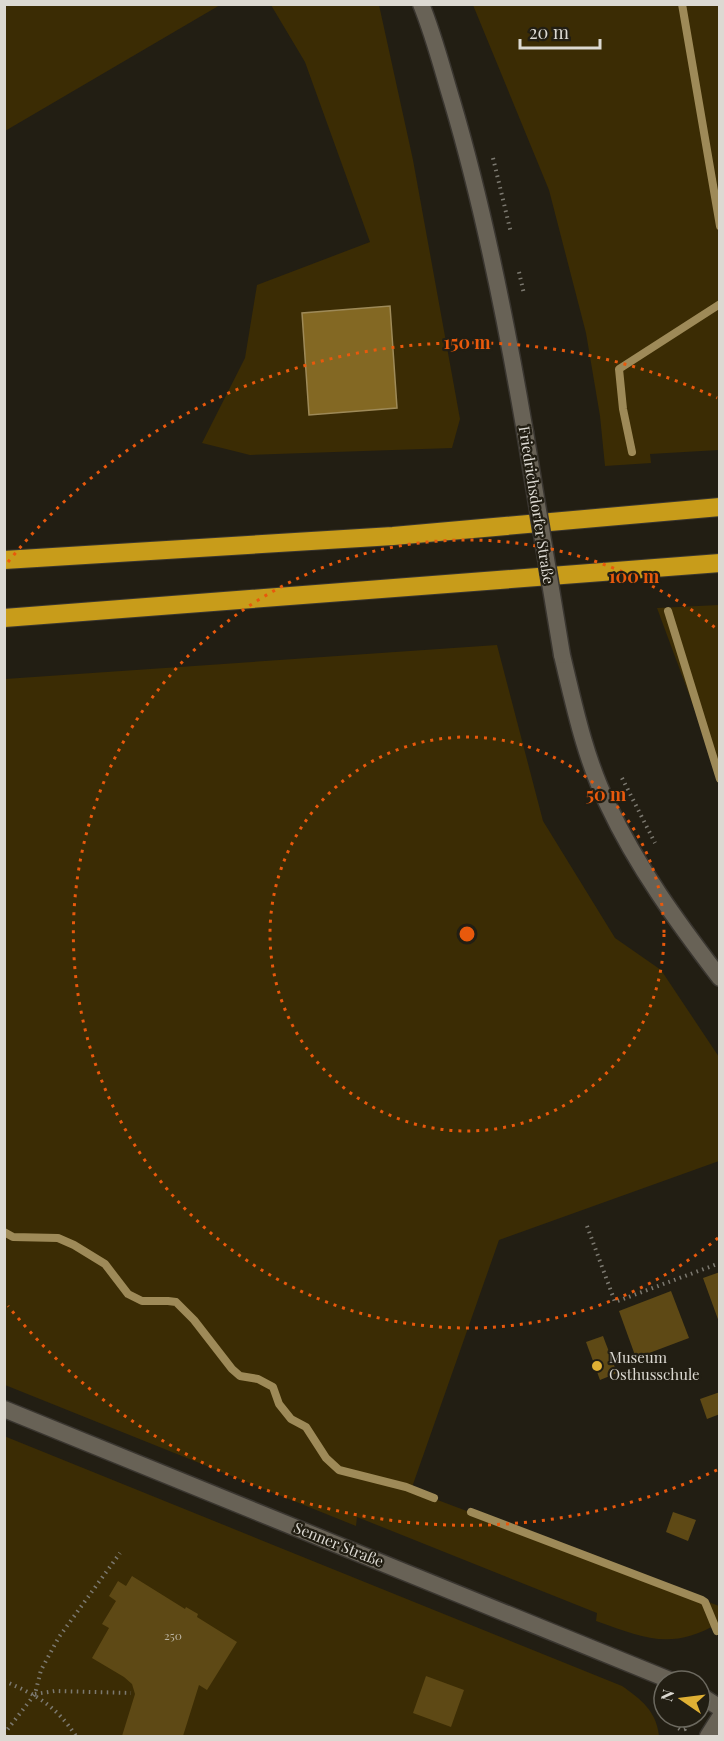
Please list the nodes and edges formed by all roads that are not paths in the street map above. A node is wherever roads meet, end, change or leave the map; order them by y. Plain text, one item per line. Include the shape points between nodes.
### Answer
1 (421, 4) edge
2 (720, 507) edge
3 (4, 560) edge
4 (720, 563) edge
5 (4, 618) edge
6 (720, 978) edge
7 (4, 1408) edge
8 (652, 1673) edge
9 (720, 1717) edge
10 (708, 1737) edge

1 - 6 main road, Friedrichsdorfer Straße, bridge via 478,195 506,323 562,655 591,762 630,847
2 - 3 highway via 393,536
4 - 5 highway
7 - 8 main road, Senner Straße
9 - 10 main road

